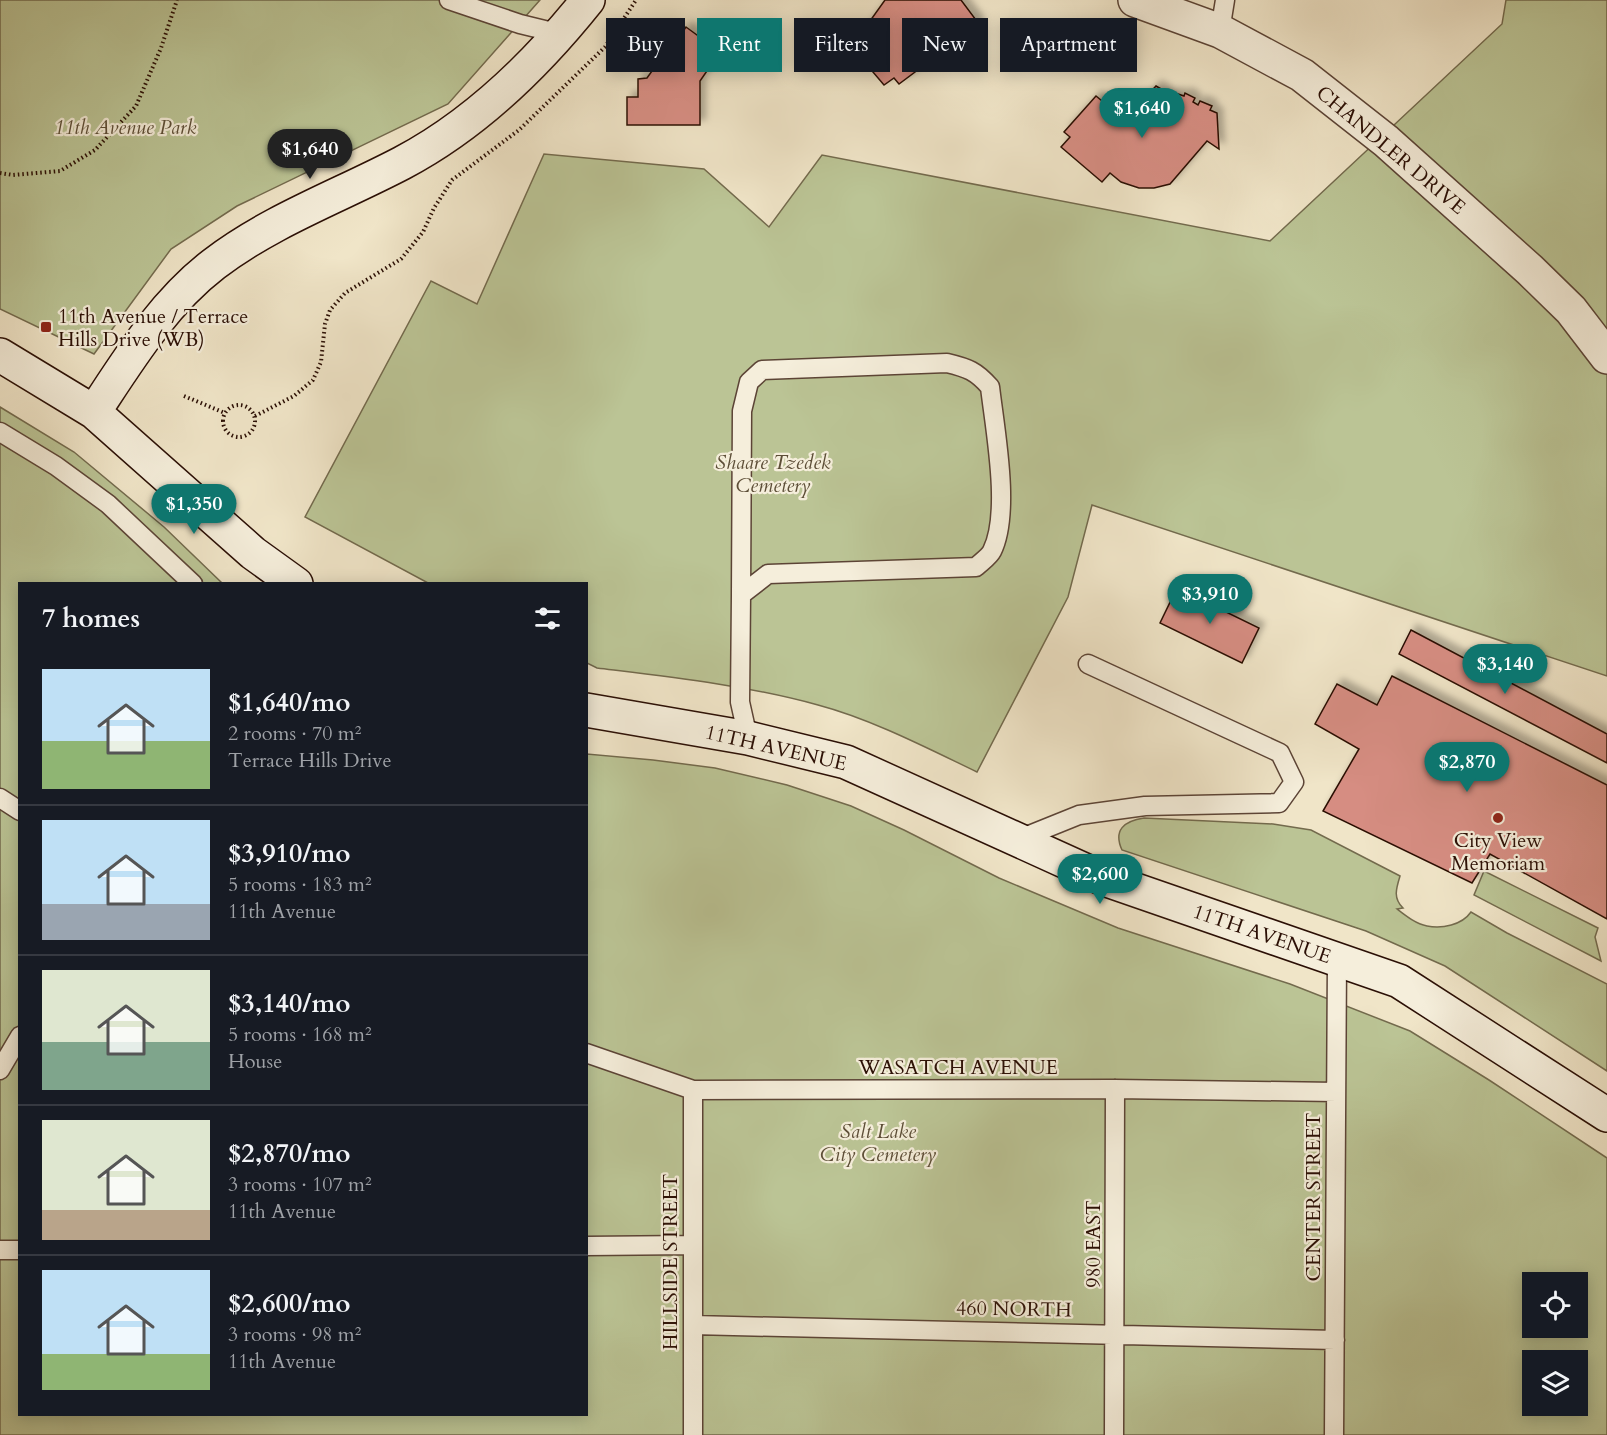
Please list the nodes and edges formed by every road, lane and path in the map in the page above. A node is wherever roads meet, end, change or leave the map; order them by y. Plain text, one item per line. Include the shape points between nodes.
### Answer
1 (177, 0) edge
2 (449, 0) edge
3 (588, 0) edge
4 (636, 0) edge
5 (1154, 3) edge
6 (1223, 16) edge
7 (561, 34) junction
8 (0, 173) edge
9 (0, 355) edge
10 (1607, 357) edge
11 (184, 396) dead end
12 (94, 412) junction
13 (225, 412) junction
14 (255, 416) junction
15 (0, 432) edge
16 (191, 582) edge
17 (293, 582) edge
18 (741, 595) junction
19 (1088, 664) dead end
20 (588, 710) edge
21 (748, 738) junction
22 (0, 798) edge
23 (18, 810) edge
24 (1017, 840) junction
25 (1337, 960) junction
26 (18, 1039) edge
27 (588, 1054) edge
28 (0, 1070) edge
29 (1115, 1089) junction
30 (693, 1090) junction
31 (1336, 1092) junction
32 (1607, 1115) edge
33 (693, 1245) junction
34 (588, 1246) edge
35 (0, 1250) edge
36 (18, 1250) edge
37 (693, 1325) junction
38 (1115, 1334) junction
39 (1335, 1340) junction
40 (693, 1435) edge
41 (1114, 1435) edge
42 (1334, 1435) edge

1 - 8 path via 162,48 136,106 95,150 60,171
2 - 7 lane
3 - 7 street
4 - 14 path via 605,47 519,130 452,180 423,232 401,259 345,292 330,310 321,362 313,380 294,396
5 - 6 street, CHANDLER DRIVE
6 - 10 street, CHANDLER DRIVE via 1386,141 1571,310
7 - 12 street via 532,66 468,121 403,163 264,232 212,266 162,315
9 - 12 street
11 - 13 path
12 - 17 street via 253,553
13 - 14 path via 244,405
13 - 14 path via 224,428 237,438 252,431
15 - 16 lane via 108,504
18 - 18 lane via 768,574 976,567 991,553 999,530 1002,500 990,387 967,368 947,363 762,370 749,382 742,411
18 - 21 lane via 740,702
19 - 24 lane via 1280,753 1294,782 1279,803 1144,806 1079,815
20 - 21 street, 11TH AVENUE
21 - 24 street, 11TH AVENUE via 846,762
22 - 23 lane
24 - 25 street, 11TH AVENUE via 1104,879
25 - 31 lane, CENTER STREET
25 - 32 street, 11TH AVENUE via 1399,981
26 - 28 lane
27 - 30 lane, WASATCH AVENUE
29 - 30 lane, WASATCH AVENUE
29 - 31 lane, WASATCH AVENUE
29 - 38 lane, 980 EAST
30 - 33 lane, HILLSIDE STREET
31 - 39 lane, CENTER STREET
33 - 34 lane
33 - 37 lane, HILLSIDE STREET
35 - 36 lane
37 - 38 lane, 460 NORTH
37 - 40 lane, HILLSIDE STREET
38 - 39 lane, 460 NORTH
38 - 41 lane, 980 EAST
39 - 42 lane, CENTER STREET

